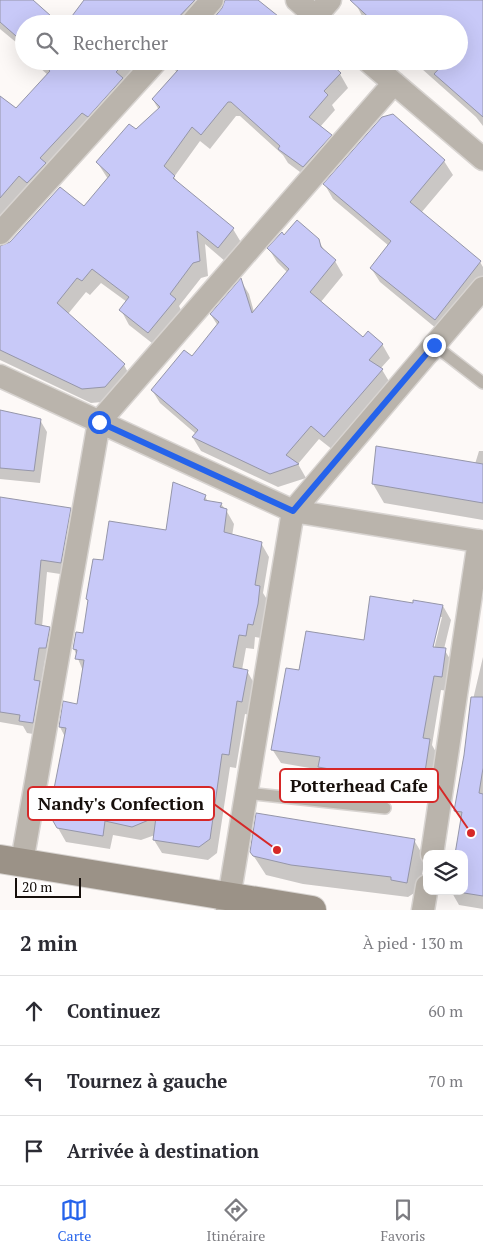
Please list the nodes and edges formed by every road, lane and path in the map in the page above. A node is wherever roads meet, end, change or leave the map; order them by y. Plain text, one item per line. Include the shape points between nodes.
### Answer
1 (212, 0) edge
2 (296, 0) edge
3 (323, 13) edge
4 (199, 15) edge
5 (148, 70) edge
6 (379, 70) edge
7 (394, 83) junction
8 (483, 159) edge
9 (0, 233) edge
10 (483, 288) edge
11 (434, 345) junction
12 (0, 376) edge
13 (483, 383) edge
14 (99, 422) junction
15 (293, 511) junction
16 (481, 542) edge
17 (246, 792) junction
18 (384, 808) dead end
19 (433, 850) edge
20 (11, 860) edge
21 (426, 895) edge
22 (228, 903) edge
23 (312, 910) edge
24 (423, 910) edge

1 - 4 street
2 - 3 street
5 - 9 street
6 - 7 street
7 - 8 street
7 - 14 street
10 - 11 street
11 - 13 lane
11 - 15 street
12 - 14 street
14 - 15 street
14 - 20 street
15 - 16 street
15 - 17 street
16 - 19 street
17 - 18 lane
17 - 22 street
20 - 22 street
21 - 24 street
22 - 23 street

